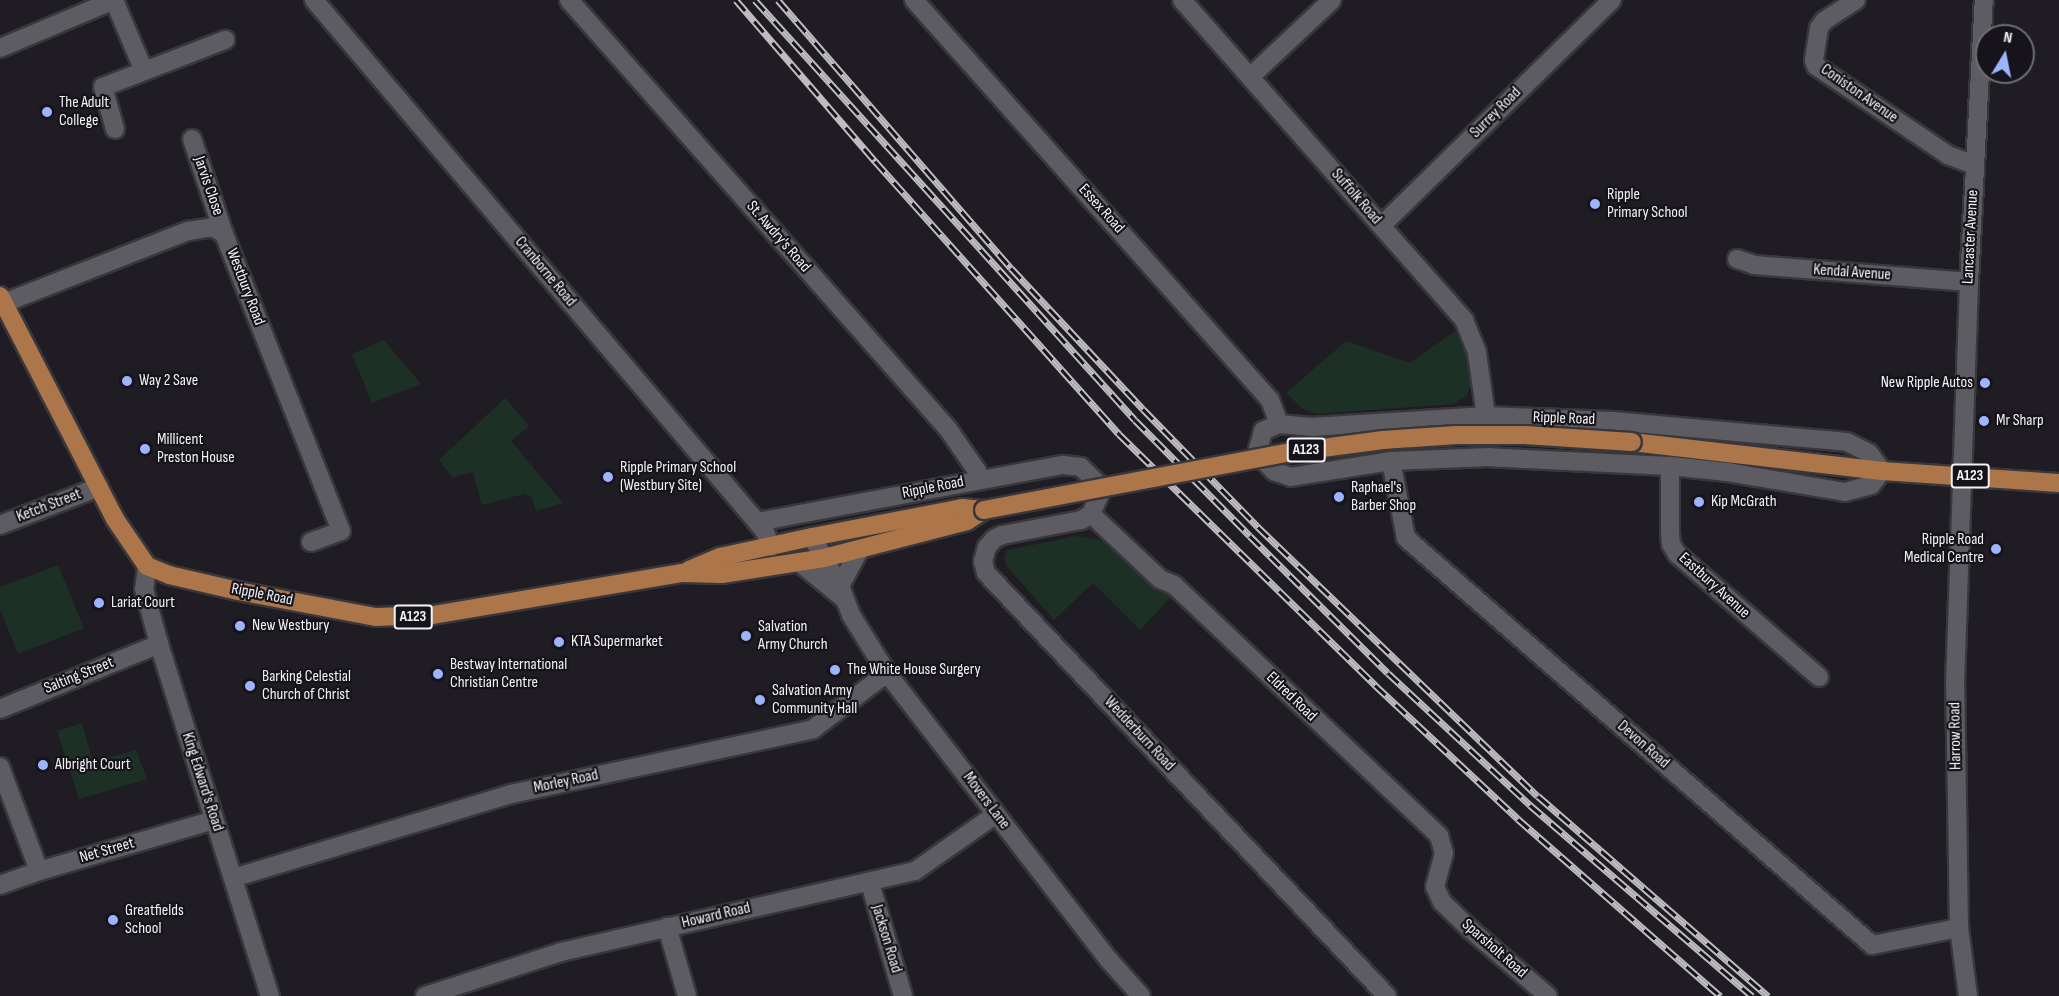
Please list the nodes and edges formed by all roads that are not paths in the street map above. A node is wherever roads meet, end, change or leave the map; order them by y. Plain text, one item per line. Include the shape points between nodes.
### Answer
1 (114, 0) edge
2 (314, 0) edge
3 (569, 0) edge
4 (914, 0) edge
5 (1182, 0) edge
6 (1332, 0) edge
7 (1612, 0) edge
8 (1856, 0) edge
9 (1984, 0) edge
10 (225, 40) dead end
11 (0, 48) edge
12 (144, 71) junction
13 (1250, 77) junction
14 (115, 129) dead end
15 (192, 139) dead end
16 (1974, 165) junction
17 (1381, 226) junction
18 (224, 234) junction
19 (1737, 259) dead end
20 (1969, 282) junction
21 (2, 300) edge
22 (1486, 416) junction
23 (1279, 424) junction
24 (1391, 461) junction
25 (1670, 466) junction
26 (1882, 471) junction
27 (1961, 475) junction
28 (979, 480) junction
29 (2059, 483) edge
30 (99, 487) junction
31 (984, 510) junction
32 (1091, 514) junction
33 (757, 522) junction
34 (0, 525) edge
35 (812, 537) junction
36 (311, 542) dead end
37 (771, 547) junction
38 (860, 549) junction
39 (824, 558) junction
40 (799, 562) junction
41 (147, 566) junction
42 (682, 573) junction
43 (841, 592) junction
44 (159, 644) junction
45 (887, 673) junction
46 (1819, 677) dead end
47 (0, 709) edge
48 (0, 767) edge
49 (996, 814) junction
50 (214, 819) junction
51 (39, 871) junction
52 (233, 878) junction
53 (870, 883) junction
54 (0, 885) edge
55 (1442, 902) joint
56 (667, 927) junction
57 (1959, 928) junction
58 (270, 996) edge
59 (425, 996) edge
60 (687, 996) edge
61 (903, 996) edge
62 (1141, 996) edge
63 (1387, 996) edge
64 (1548, 996) edge
65 (1968, 996) edge

1 - 11 street
1 - 12 street
2 - 33 street, Cranborne Road
3 - 28 street, St. Awdry's Road via 948,429
4 - 23 street, Essex Road via 1270,400
5 - 13 street, Suffolk Road
6 - 13 street
7 - 17 street, Surrey Road
8 - 16 street, Coniston Avenue via 1819,28 1816,66 1947,155
9 - 16 street, Lancaster Avenue
10 - 12 street
12 - 14 street via 103,87
13 - 17 street, Suffolk Road
15 - 18 street, Jarvis Close
16 - 20 street, Lancaster Avenue
17 - 22 street, Suffolk Road via 1464,320 1477,353
18 - 21 street, Westbury Road via 213,227 188,231
18 - 36 street, Westbury Road via 341,531
19 - 20 street, Kendal Avenue via 1754,265
20 - 27 street, Lancaster Avenue
21 - 30 main road
22 - 23 street, Ripple Road via 1311,427
22 - 26 street, Ripple Road via 1613,421 1847,442 1869,453
23 - 24 street via 1263,431 1258,449 1274,471 1286,476
24 - 25 street via 1489,457
24 - 57 street, Devon Road via 1406,538 1872,945
25 - 26 street via 1845,492 1871,484
25 - 46 street, Eastbury Avenue via 1670,533 1677,554
26 - 27 main road, Ripple Road / A123
26 - 31 main road, Ripple Road / A123, bridge via 1632,442 1457,435 1293,452
27 - 29 main road, Ripple Road / A123
27 - 57 street, Harrow Road via 1955,684
28 - 32 street, Ripple Road via 1063,465 1081,467 1099,485
28 - 33 street, Ripple Road
30 - 34 street, Ketch Street
30 - 41 main road via 131,546
31 - 35 main road, Ripple Road / A123 via 962,508
31 - 38 main road, Ripple Road / A123 via 968,521
32 - 55 street, Eldred Road via 1160,579 1174,585 1439,836 1444,853 1435,887
32 - 63 street, Wedderburn Road via 1081,520 1002,535 987,547 983,561 986,573
33 - 37 street, Cranborne Road
35 - 37 main road, Ripple Road / A123
35 - 39 street, Movers Lane
37 - 42 main road, Ripple Road / A123 via 720,557
38 - 39 main road, Ripple Road / A123
38 - 43 street
39 - 40 main road, Ripple Road / A123
39 - 43 street, Movers Lane
40 - 42 main road, Ripple Road / A123 via 723,574
40 - 43 street, Movers Lane
41 - 42 main road, Ripple Road / A123 via 238,591 388,618 433,615
41 - 44 street, King Edward's Road via 144,589
43 - 45 street, Movers Lane
44 - 47 street, Salting Street
44 - 50 street, King Edward's Road
45 - 49 street, Movers Lane
45 - 52 street, Morley Road via 813,729 511,794
48 - 51 street
49 - 53 street, Howard Road via 927,865
49 - 62 street, Movers Lane
50 - 51 street, Net Street
50 - 52 street, King Edward's Road
51 - 54 street, Net Street
52 - 58 street, King Edward's Road
53 - 56 street, Howard Road
53 - 61 street, Jackson Road
55 - 64 street, Sparsholt Road
56 - 59 street, Howard Road via 561,952
56 - 60 street
57 - 65 street, Harrow Road

